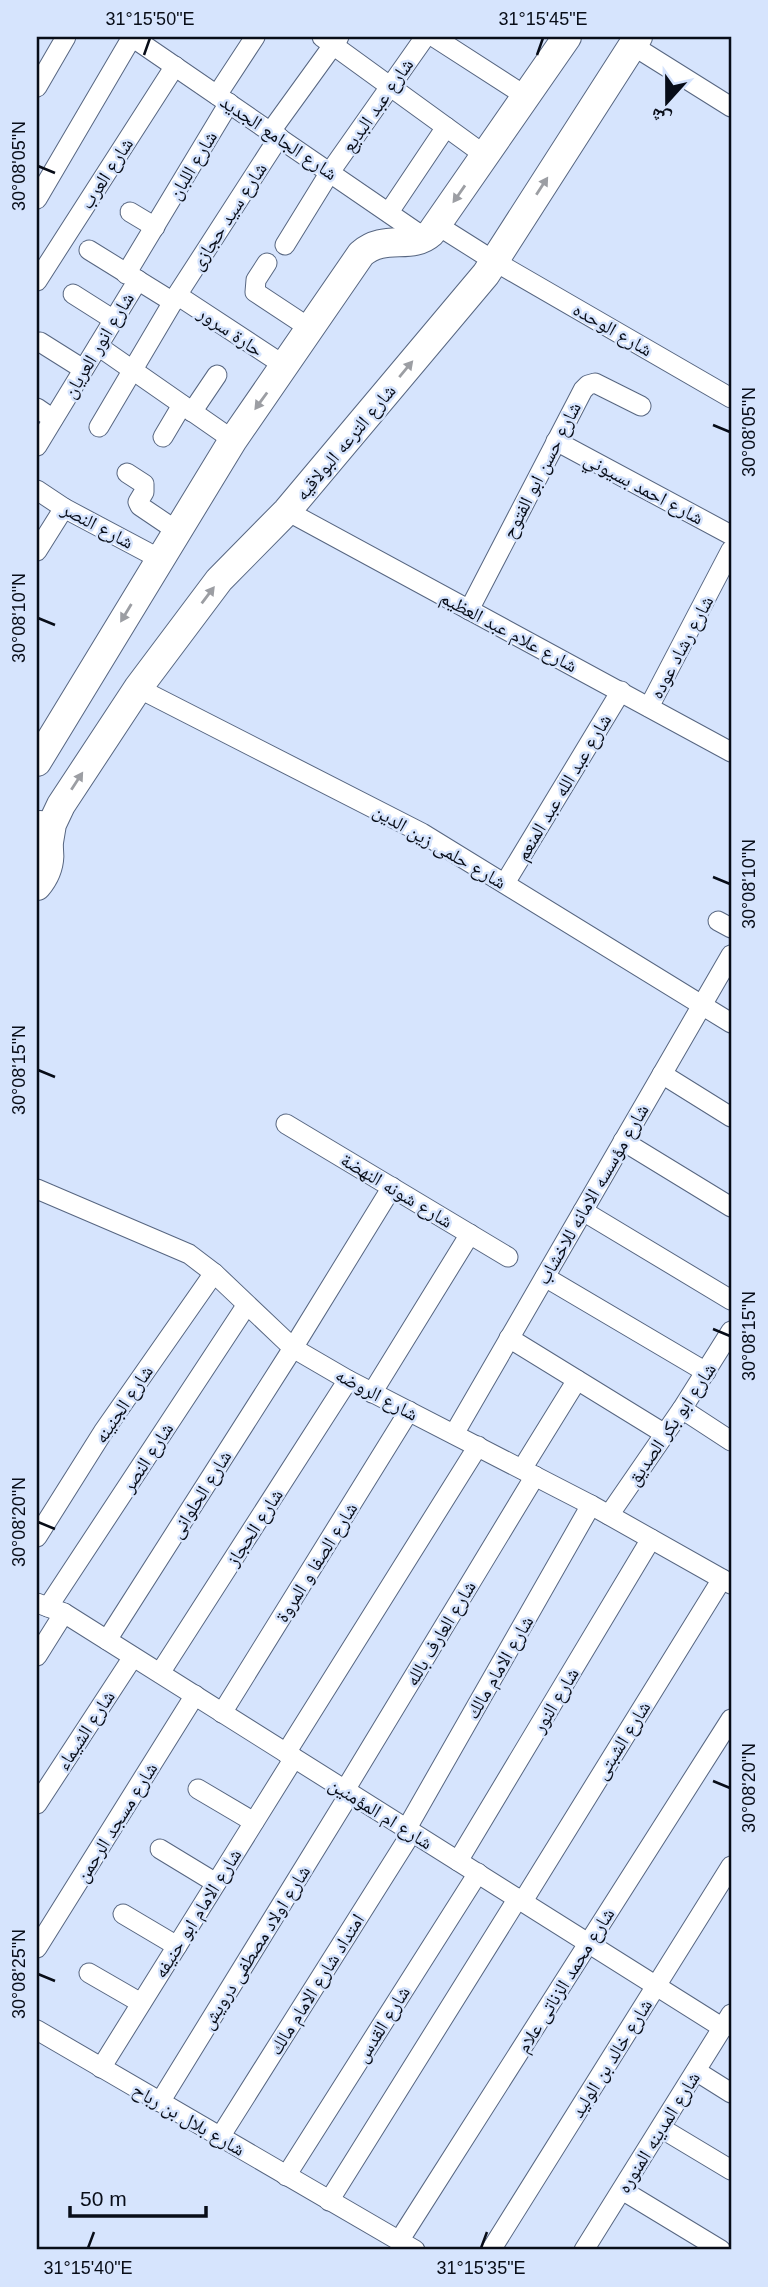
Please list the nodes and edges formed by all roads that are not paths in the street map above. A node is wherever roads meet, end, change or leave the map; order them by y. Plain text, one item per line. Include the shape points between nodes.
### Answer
1 (66, 37) edge
2 (132, 37) edge
3 (256, 37) edge
4 (425, 37) edge
5 (434, 37) edge
6 (567, 37) edge
7 (332, 39) edge
8 (630, 39) edge
9 (175, 66) junction
10 (390, 86) junction
11 (37, 87) edge
12 (527, 97) junction
13 (223, 99) junction
14 (730, 104) edge
15 (446, 127) junction
16 (275, 134) junction
17 (486, 156) junction
18 (330, 172) junction
19 (37, 199) edge
20 (130, 212) dead end
21 (389, 212) junction
22 (155, 227) junction
23 (431, 232) junction
24 (285, 245) dead end
25 (89, 250) dead end
26 (494, 261) junction
27 (267, 263) dead end
28 (132, 277) junction
29 (37, 281) edge
30 (73, 294) dead end
31 (175, 299) junction
32 (114, 320) junction
33 (311, 329) junction
34 (40, 342) dead end
35 (98, 346) junction
36 (285, 366) junction
37 (83, 369) junction
38 (132, 370) junction
39 (217, 375) dead end
40 (731, 398) edge
41 (641, 407) dead end
42 (37, 408) edge
43 (187, 409) junction
44 (53, 419) junction
45 (99, 427) dead end
46 (163, 437) dead end
47 (233, 440) junction
48 (556, 441) junction
49 (37, 446) edge
50 (127, 472) dead end
51 (37, 490) edge
52 (64, 508) junction
53 (287, 511) junction
54 (177, 531) junction
55 (731, 535) edge
56 (731, 550) edge
57 (37, 551) edge
58 (160, 559) junction
59 (469, 610) junction
60 (138, 688) junction
61 (621, 691) junction
62 (649, 707) junction
63 (41, 744) edge
64 (731, 752) edge
65 (43, 832) edge
66 (505, 883) junction
67 (37, 886) edge
68 (731, 955) edge
69 (702, 1005) junction
70 (731, 1023) edge
71 (662, 1074) junction
72 (731, 1117) edge
73 (286, 1124) dead end
74 (624, 1141) junction
75 (392, 1187) junction
76 (37, 1189) edge
77 (731, 1207) edge
78 (583, 1211) junction
79 (470, 1234) junction
80 (508, 1257) dead end
81 (214, 1273) junction
82 (545, 1277) junction
83 (731, 1300) edge
84 (246, 1306) junction
85 (731, 1331) edge
86 (509, 1338) junction
87 (293, 1348) junction
88 (725, 1353) edge
89 (706, 1372) junction
90 (348, 1380) junction
91 (577, 1380) junction
92 (372, 1392) junction
93 (682, 1409) junction
94 (409, 1411) junction
95 (454, 1434) junction
96 (665, 1434) junction
97 (731, 1441) edge
98 (478, 1446) junction
99 (528, 1472) junction
100 (591, 1505) junction
101 (609, 1515) junction
102 (37, 1537) edge
103 (651, 1539) junction
104 (727, 1581) edge
105 (50, 1608) edge
106 (107, 1640) junction
107 (37, 1656) edge
108 (133, 1657) junction
109 (160, 1673) junction
110 (195, 1695) junction
111 (222, 1713) junction
112 (731, 1719) edge
113 (290, 1755) junction
114 (198, 1789) dead end
115 (347, 1791) junction
116 (37, 1804) edge
117 (254, 1822) junction
118 (409, 1830) junction
119 (160, 1849) dead end
120 (458, 1861) junction
121 (731, 1866) edge
122 (478, 1873) junction
123 (216, 1883) junction
124 (520, 1900) junction
125 (123, 1914) dead end
126 (589, 1943) junction
127 (177, 1946) junction
128 (37, 1948) edge
129 (89, 1973) dead end
130 (656, 1986) junction
131 (141, 2003) junction
132 (727, 2021) edge
133 (37, 2031) edge
134 (101, 2068) junction
135 (696, 2071) junction
136 (731, 2093) edge
137 (160, 2102) junction
138 (661, 2128) junction
139 (220, 2137) junction
140 (731, 2170) edge
141 (286, 2176) junction
142 (622, 2190) junction
143 (329, 2201) junction
144 (407, 2246) edge
145 (587, 2249) edge
146 (491, 2250) edge
147 (721, 2250) edge

1 - 11 street
2 - 9 street, شارع الجامع الجديد
2 - 19 street
3 - 13 street, شارع اللبان
4 - 10 street, شارع عبد البديع
5 - 12 street
6 - 12 street
7 - 10 street
7 - 16 street, شارع سيد حجازى
8 - 14 street
26 -> 8 street, شارع الترعه البولاقيه
9 - 13 street, شارع الجامع الجديد
9 - 29 street, شارع العرب
10 - 15 street
10 - 18 street, شارع عبد البديع
12 - 17 street
13 - 16 street, شارع الجامع الجديد
13 - 22 street, شارع اللبان
15 - 17 street
15 - 21 street
16 - 18 street, شارع الجامع الجديد
16 - 31 street, شارع سيد حجازى
17 -> 23 street
18 - 21 street, شارع الجامع الجديد
18 - 24 street, شارع عبد البديع
20 - 22 street
21 - 23 street, شارع الجامع الجديد
22 - 28 street, شارع اللبان
23 - 26 street, شارع الوحده
23 - 33 street via 414,241 370,247
25 - 28 street, حارة سرور
26 - 40 street, شارع الوحده
53 -> 26 street, شارع الترعه البولاقيه
27 - 33 street via 255,292
28 - 31 street, حارة سرور
28 - 32 street, شارع انور العريان
30 - 32 street
31 - 36 street, حارة سرور
31 - 38 street, شارع سيد حجازى
32 - 35 street, شارع انور العريان
33 - 36 street
34 - 37 street
35 - 37 street, شارع انور العريان
35 - 38 street
36 -> 47 street
37 - 44 street, شارع انور العريان
38 - 43 street
38 - 45 street, شارع سيد حجازى
39 - 43 street
41 - 48 street, شارع حسن ابو الفتوح via 595,383 588,384
42 - 44 street
43 - 46 street
43 - 47 street
44 - 49 street, شارع انور العريان
47 - 54 street
48 - 55 street, شارع احمد بسيوني
48 - 59 street, شارع حسن ابو الفتوح
50 - 54 street via 144,484 139,506
51 - 52 street, شارع النصر
52 - 57 street
52 - 58 street, شارع النصر
53 - 59 street, شارع علام عبد العظيم
60 -> 53 street, شارع الترعه البولاقيه via 219,580
54 - 58 street
56 - 62 street, شارع رشاد عوده
58 -> 63 street
59 - 61 street, شارع علام عبد العظيم
65 -> 60 street, شارع الترعه البولاقيه
60 - 66 street, شارع حلمى زين الدين via 422,833
61 - 62 street, شارع علام عبد العظيم
61 - 66 street, شارع عبد الله عبد المنعم
62 - 64 street, شارع علام عبد العظيم
65 - 67 street, شارع الترعه البولاقيه via 49,863
66 - 69 street, شارع حلمى زين الدين
68 - 69 street, شارع مؤسسه الامانه للاخشاب
69 - 70 street, شارع حلمى زين الدين
69 - 71 street, شارع مؤسسه الامانه للاخشاب
71 - 72 street
71 - 74 street, شارع مؤسسه الامانه للاخشاب
73 - 75 street, شارع شونه النهضة
74 - 77 street
74 - 78 street, شارع مؤسسه الامانه للاخشاب
75 - 79 street, شارع شونه النهضة
75 - 87 street, شارع الحلوانى
76 - 81 street, شارع الروضه via 188,1254
78 - 82 street, شارع مؤسسه الامانه للاخشاب
78 - 83 street
79 - 80 street, شارع شونه النهضة
79 - 92 street
81 - 84 street, شارع الروضه
81 - 102 street, شارع الجنينه via 103,1432
82 - 86 street, شارع مؤسسه الامانه للاخشاب
82 - 89 street
84 - 87 street, شارع الروضه
84 - 105 street, شارع النصر
85 - 88 street, شارع ابو بكر الصديق
86 - 91 street
86 - 95 street, شارع مؤسسه الامانه للاخشاب
87 - 90 street, شارع الروضه
87 - 106 street, شارع الحلوانى
88 - 89 street, شارع ابو بكر الصديق
89 - 93 street, شارع ابو بكر الصديق
90 - 92 street, شارع الروضه
90 - 109 street, شارع الحجاز
91 - 96 street
91 - 99 street, شارع العارف بالله
92 - 94 street, شارع الروضه
93 - 96 street, شارع ابو بكر الصديق
93 - 97 street
94 - 95 street, شارع الروضه
94 - 111 street, شارع الصفا و المروة
95 - 98 street, شارع الروضه
96 - 101 street, شارع ابو بكر الصديق
98 - 99 street, شارع الروضه
98 - 113 street, شارع الامام ابو حنيفه
99 - 100 street, شارع الروضه
99 - 115 street, شارع العارف بالله
100 - 101 street, شارع الروضه
100 - 118 street, شارع الامام مالك
101 - 103 street, شارع الروضه
103 - 104 street, شارع الروضه
103 - 120 street, شارع النور
104 - 124 street, شارع الشبتى
105 - 106 street, شارع ام المؤمنين
105 - 107 street, شارع النصر
106 - 108 street, شارع ام المؤمنين
108 - 109 street, شارع ام المؤمنين
108 - 116 street, شارع الشيماء
109 - 110 street, شارع ام المؤمنين
110 - 111 street, شارع ام المؤمنين
110 - 128 street, شارع مسجد الرحمن
111 - 113 street, شارع ام المؤمنين
112 - 126 street, شارع محمد الزناتى علام
113 - 115 street, شارع ام المؤمنين
113 - 117 street, شارع الامام ابو حنيفه
114 - 117 street
115 - 118 street, شارع ام المؤمنين
115 - 137 street, شارع اولاد مصطفى درويش
117 - 123 street, شارع الامام ابو حنيفه
118 - 120 street, شارع ام المؤمنين
118 - 139 street, امتداد شارع الامام مالك
119 - 123 street
120 - 122 street, شارع ام المؤمنين
121 - 130 street, شارع خالد بن الوليد
122 - 124 street, شارع ام المؤمنين
122 - 141 street, شارع القدس
123 - 127 street, شارع الامام ابو حنيفه
124 - 126 street, شارع ام المؤمنين
124 - 143 street, شارع الشبتى
125 - 127 street
126 - 130 street, شارع ام المؤمنين
126 - 144 street, شارع محمد الزناتى علام
127 - 131 street, شارع الامام ابو حنيفه
129 - 131 street
130 - 132 street, شارع ام المؤمنين
130 - 146 street, شارع خالد بن الوليد
131 - 134 street, شارع الامام ابو حنيفه
132 - 135 street, شارع المدينه المنوره
133 - 134 street, شارع بلال بن رباح
134 - 137 street, شارع بلال بن رباح
135 - 136 street
135 - 138 street, شارع المدينه المنوره
137 - 139 street, شارع بلال بن رباح
138 - 140 street
138 - 142 street, شارع المدينه المنوره
139 - 141 street, شارع بلال بن رباح
141 - 143 street, شارع بلال بن رباح
142 - 145 street, شارع المدينه المنوره
142 - 147 street
143 - 144 street, شارع بلال بن رباح

